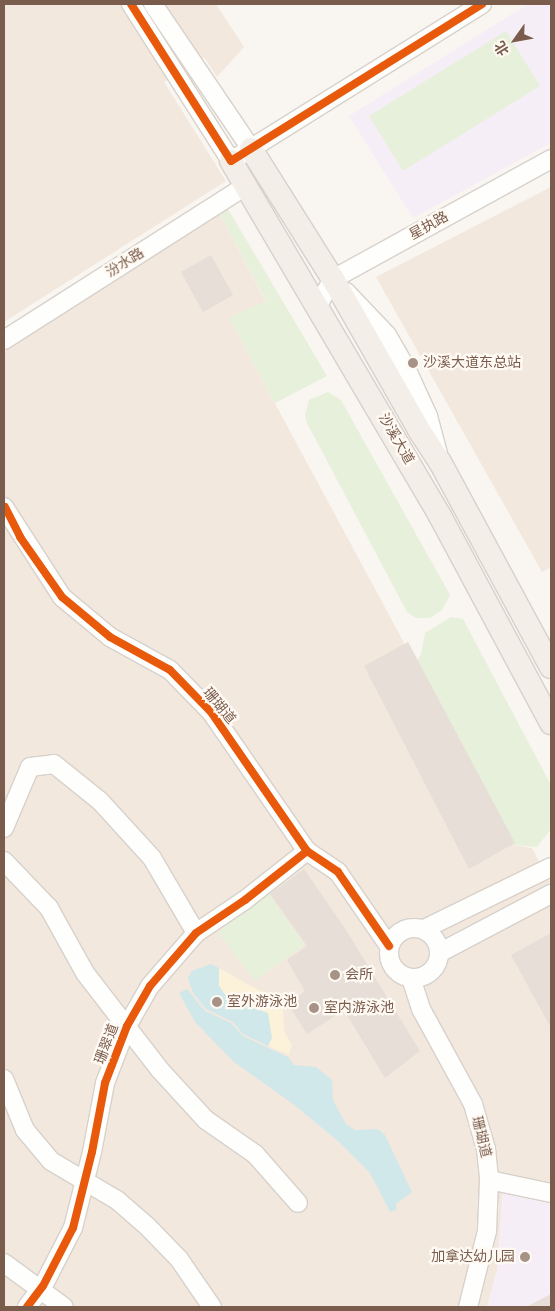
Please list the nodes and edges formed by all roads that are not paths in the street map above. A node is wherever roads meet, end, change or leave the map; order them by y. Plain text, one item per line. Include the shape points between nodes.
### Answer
1 (131, 4) edge
2 (153, 4) edge
3 (482, 4) edge
4 (251, 149) junction
5 (551, 159) edge
6 (231, 161) junction
7 (246, 186) junction
8 (333, 280) junction
9 (318, 305) junction
10 (4, 340) edge
11 (4, 507) edge
12 (551, 667) edge
13 (551, 723) edge
14 (4, 828) edge
15 (307, 851) junction
16 (4, 861) edge
17 (551, 868) edge
18 (551, 894) edge
19 (424, 930) junction
20 (196, 933) junction
21 (389, 946) junction
22 (439, 953) junction
23 (411, 978) junction
24 (127, 1026) junction
25 (4, 1079) edge
26 (489, 1180) junction
27 (85, 1181) junction
28 (551, 1193) edge
29 (298, 1203) dead end
30 (4, 1263) edge
31 (41, 1289) junction
32 (27, 1307) edge
33 (64, 1307) edge
34 (212, 1307) edge
35 (468, 1307) edge

1 - 6 street
2 - 4 street
3 - 4 street
4 - 6 street
4 - 8 main road, 沙溪大道
5 - 8 street, 星执路
6 - 7 main road, 沙溪大道
7 - 9 main road, 沙溪大道
7 - 10 street, 汾水路
8 - 9 street
8 - 12 main road, 沙溪大道 via 418,430 440,462
9 - 13 main road, 沙溪大道 via 440,516
11 - 15 street, 珊瑚道 via 20,537 62,596 110,637 170,670 211,712
14 - 20 street via 30,767 54,764 100,801 152,858
15 - 20 street, 珊翠道 via 245,900
15 - 21 street, 珊瑚道 via 338,872
16 - 24 street via 48,908 85,973
17 - 19 street
18 - 22 street
19 - 21 street via 403,930 394,936
19 - 22 street via 435,939
20 - 24 street, 珊翠道 via 150,986
21 - 23 street via 393,967
22 - 23 street via 431,972
23 - 26 street, 珊瑚道 via 421,1009 472,1104 486,1148
24 - 27 street, 珊翠道 via 105,1083
24 - 29 street via 160,1070 206,1120 255,1154
25 - 27 street via 26,1130 51,1161
26 - 28 street
26 - 35 street, 珊瑚道 via 487,1231
27 - 31 street, 珊翠道 via 73,1228
27 - 34 street via 117,1200 147,1226 179,1259
30 - 31 street
31 - 32 street, 珊翠道
31 - 33 street

